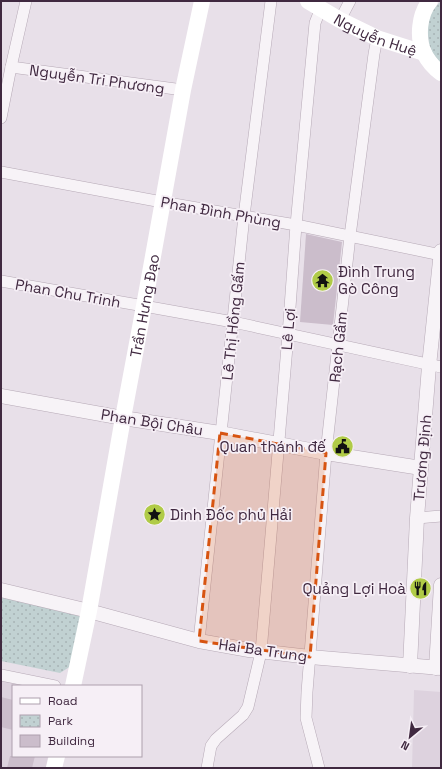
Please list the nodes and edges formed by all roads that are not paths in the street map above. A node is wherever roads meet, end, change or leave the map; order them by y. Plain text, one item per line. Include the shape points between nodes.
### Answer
1 (26, 1) edge
2 (202, 1) edge
3 (271, 1) edge
4 (350, 1) edge
5 (430, 1) edge
6 (314, 4) edge
7 (340, 20) junction
8 (377, 38) junction
9 (424, 53) junction
10 (11, 67) junction
11 (441, 72) edge
12 (183, 90) junction
13 (1, 118) edge
14 (1, 172) edge
15 (162, 202) junction
16 (244, 216) junction
17 (296, 226) junction
18 (350, 236) junction
19 (441, 251) edge
20 (441, 254) edge
21 (1, 281) edge
22 (144, 306) junction
23 (233, 322) junction
24 (288, 335) junction
25 (338, 344) junction
26 (435, 366) edge
27 (1, 396) edge
28 (123, 418) junction
29 (220, 433) junction
30 (279, 444) junction
31 (326, 453) junction
32 (421, 468) junction
33 (441, 516) edge
34 (417, 518) junction
35 (441, 585) edge
36 (1, 590) edge
37 (89, 611) junction
38 (199, 641) junction
39 (261, 652) junction
40 (310, 657) junction
41 (410, 666) junction
42 (439, 668) edge
43 (1, 674) edge
44 (50, 685) edge
45 (73, 685) edge
46 (57, 757) edge
47 (54, 768) edge
48 (207, 768) edge
49 (319, 768) edge

1 - 10 street
2 - 12 main road, Trần Hưng Đạo
3 - 16 street, Lê Thị Hồng Gấm
4 - 7 street
5 - 9 main road via 421,20 420,37
6 - 7 main road, Nguyễn Huệ
6 - 17 street, Lê Lợi via 315,23
7 - 8 main road, Nguyễn Huệ
8 - 9 main road, Nguyễn Huệ
8 - 18 street, Rạch Gầm
9 - 11 main road via 434,68
10 - 12 street, Nguyễn Tri Phương
10 - 13 street
12 - 15 main road, Trần Hưng Đạo
14 - 15 street, Phan Đình Phùng
15 - 16 street, Phan Đình Phùng
15 - 22 main road, Trần Hưng Đạo
16 - 17 street, Phan Đình Phùng
16 - 23 street, Lê Thị Hồng Gấm
17 - 18 street, Phan Đình Phùng
17 - 24 street, Lê Lợi
18 - 20 street, Phan Đình Phùng
18 - 25 street, Rạch Gầm
19 - 20 street, Trương Định
20 - 26 street, Trương Định
21 - 22 street, Phan Chu Trinh
22 - 23 street, Phan Chu Trinh
22 - 28 main road, Trần Hưng Đạo
23 - 24 street, Phan Chu Trinh
23 - 29 street, Lê Thị Hồng Gấm
24 - 25 street, Phan Chu Trinh
24 - 30 street, Lê Lợi
25 - 26 street, Phan Chu Trinh
25 - 31 street, Rạch Gầm
26 - 32 street, Trương Định
27 - 28 street, Phan Bội Châu
28 - 29 street, Phan Bội Châu
28 - 37 main road, Trần Hưng Đạo
29 - 30 street, Phan Bội Châu
29 - 38 street, Lê Thị Hồng Gấm
30 - 31 street, Phan Bội Châu
30 - 39 street, Lê Lợi
31 - 32 street, Phan Bội Châu
31 - 40 street, Rạch Gầm
32 - 34 street, Trương Định
33 - 34 street
34 - 41 street, Trương Định
35 - 42 street
36 - 37 street, Hai Ba Trung
37 - 38 street, Hai Ba Trung
37 - 45 main road, Trần Hưng Đạo
38 - 39 street, Hai Ba Trung
39 - 40 street, Hai Ba Trung
39 - 48 street, Lê Lợi via 248,707 243,716 211,746
40 - 41 street, Hai Ba Trung
40 - 49 street, Rạch Gầm via 306,718
41 - 42 street, Hai Ba Trung
43 - 44 street
46 - 47 main road

